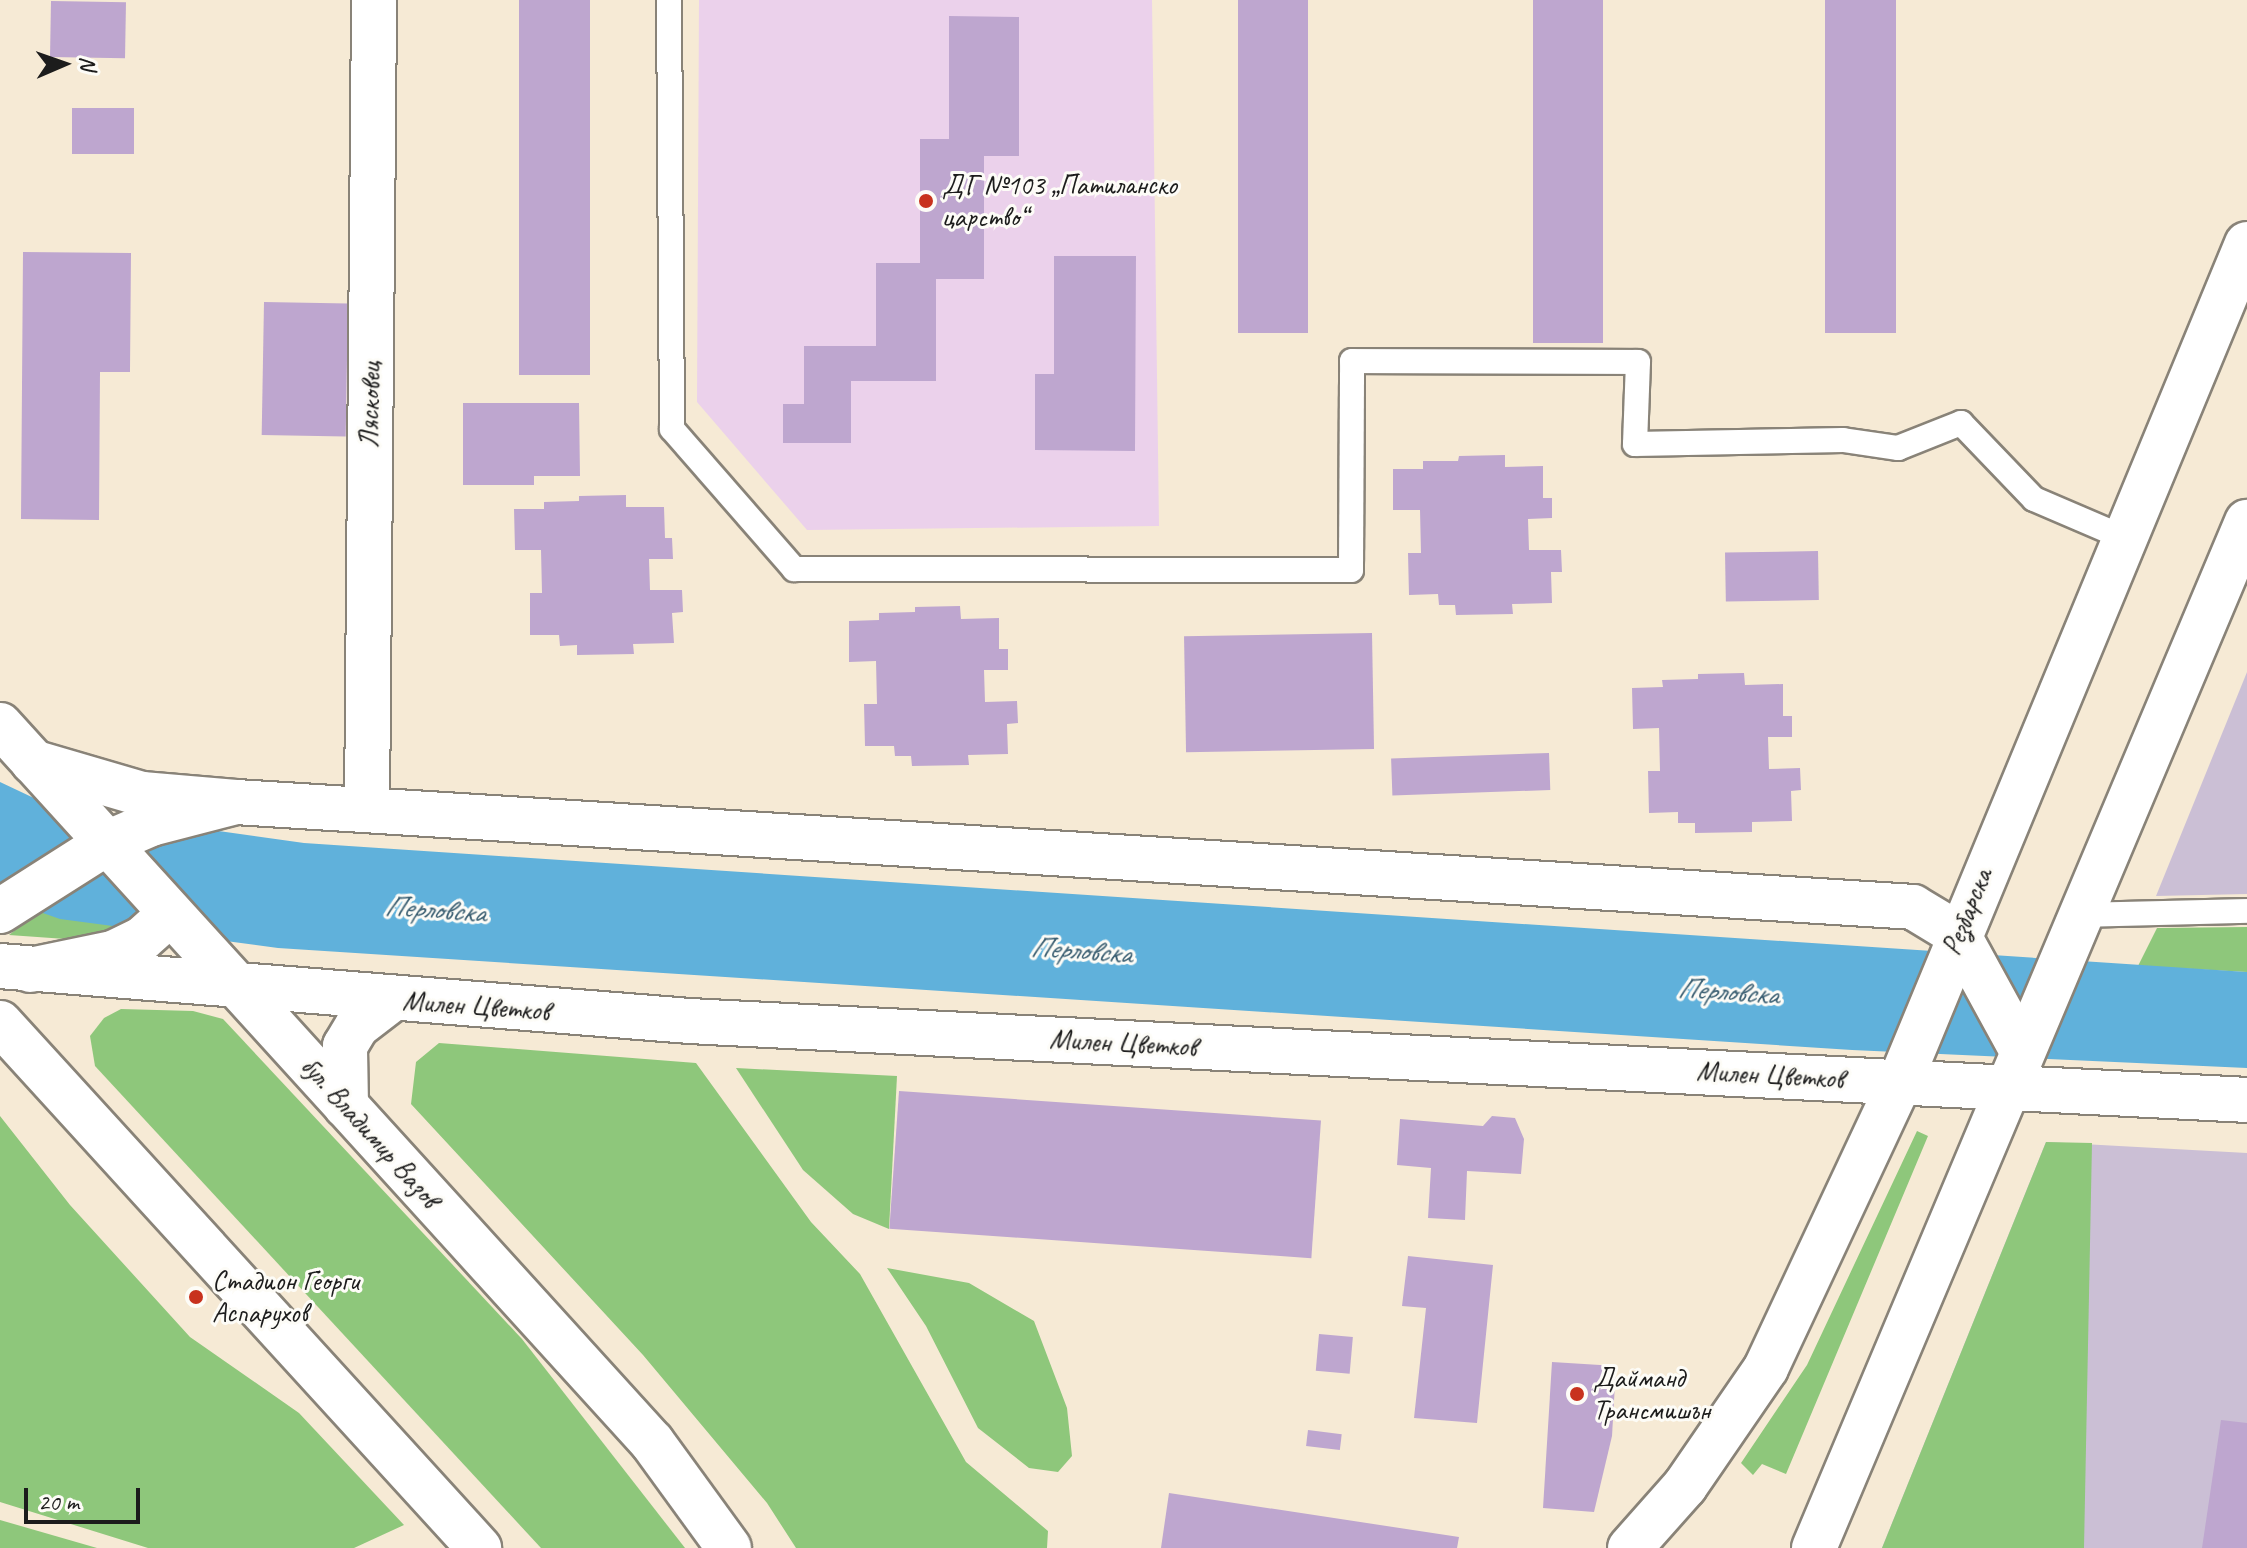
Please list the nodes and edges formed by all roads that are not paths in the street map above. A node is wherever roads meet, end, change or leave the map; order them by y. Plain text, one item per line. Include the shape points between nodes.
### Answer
1 (374, 0) edge
2 (669, 0) edge
3 (2247, 244) edge
4 (2247, 522) edge
5 (2125, 538) junction
6 (0, 725) edge
7 (33, 762) junction
8 (236, 802) junction
9 (367, 809) junction
10 (107, 843) junction
11 (0, 911) edge
12 (2247, 911) edge
13 (170, 914) junction
14 (2080, 915) junction
15 (1958, 934) junction
16 (15, 968) edge
17 (240, 988) junction
18 (391, 1000) junction
19 (0, 1023) edge
20 (2022, 1051) junction
21 (1900, 1082) junction
22 (2005, 1091) junction
23 (2247, 1100) edge
24 (346, 1106) junction
25 (479, 1548) edge
26 (729, 1548) edge
27 (1630, 1548) edge
28 (1814, 1548) edge

1 - 9 street, Лясковец
2 - 5 lane via 672,429 794,569 1351,570 1352,361 1638,362 1635,444 1843,440 1898,448 1961,423 2034,499
3 - 5 street, Резбарска
4 - 14 street
5 - 15 street, Резбарска
6 - 7 street, бул. Владимир Вазов
7 - 8 street via 142,794
7 - 10 street, бул. Владимир Вазов
8 - 9 street
8 - 10 street via 151,824
9 - 15 street via 1913,907
10 - 11 street
10 - 13 street, бул. Владимир Вазов
12 - 14 lane
13 - 16 street via 142,939 113,953
13 - 17 street, бул. Владимир Вазов
14 - 20 street
15 - 20 street
15 - 21 street, Резбарска
16 - 17 street, Милен Цветков
17 - 18 street, Милен Цветков
17 - 24 street, бул. Владимир Вазов
18 - 21 street, Милен Цветков via 689,1021
18 - 24 street via 357,1026 345,1046
19 - 25 street
20 - 22 street
21 - 22 street, Милен Цветков
21 - 27 street, Резбарска via 1766,1368 1685,1486
22 - 23 street, Милен Цветков
22 - 28 street
24 - 26 street, бул. Владимир Вазов via 652,1442

